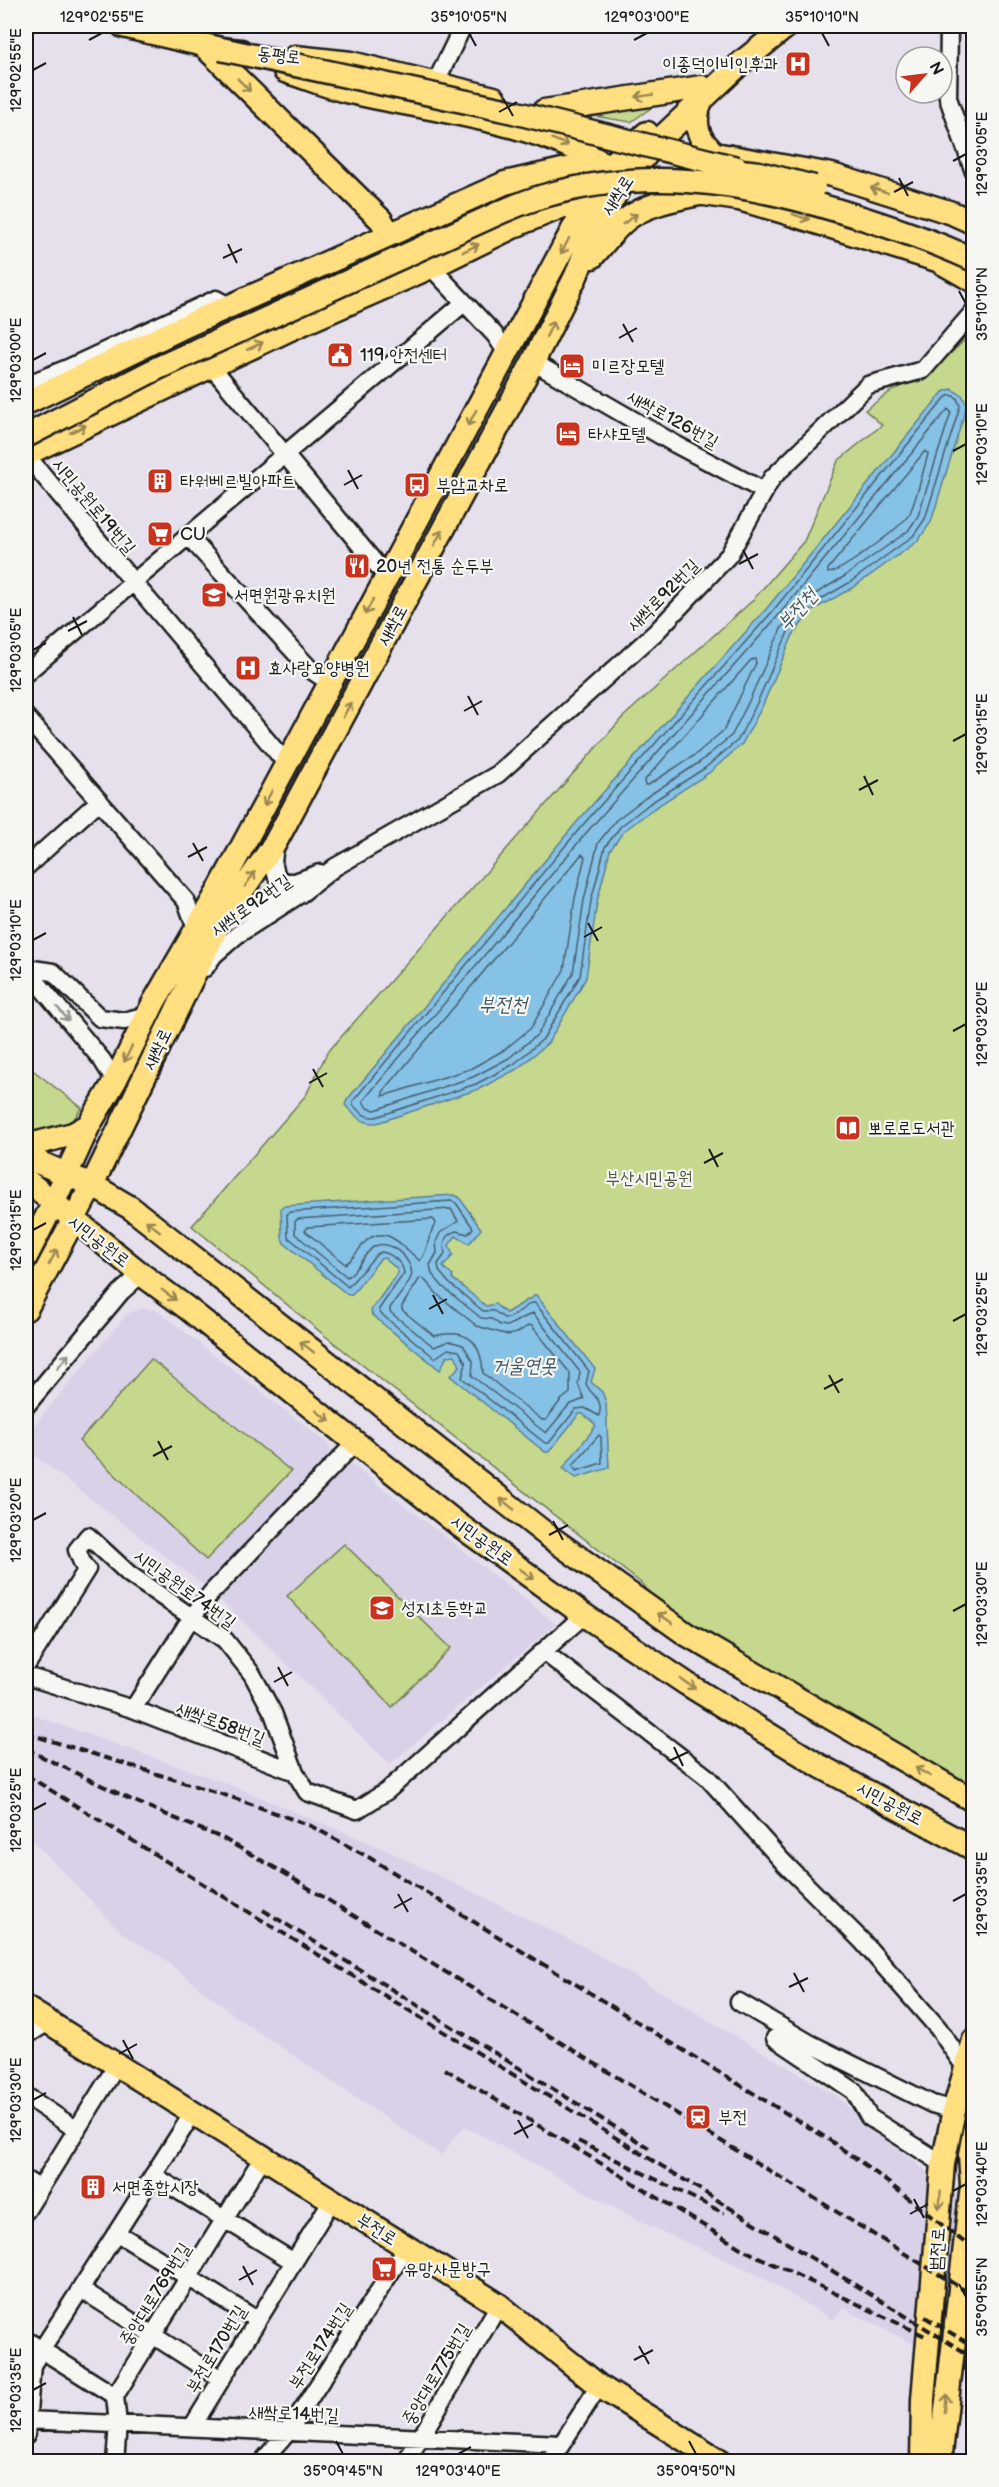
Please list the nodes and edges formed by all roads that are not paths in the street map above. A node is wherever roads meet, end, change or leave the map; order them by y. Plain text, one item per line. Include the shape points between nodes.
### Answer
1 (123, 26) edge
2 (463, 26) edge
3 (787, 26) edge
4 (948, 26) edge
5 (158, 29) edge
6 (212, 46) junction
7 (436, 82) junction
8 (701, 94) junction
9 (544, 111) junction
10 (648, 141) junction
11 (715, 154) junction
12 (608, 167) junction
13 (974, 172) edge
14 (759, 173) junction
15 (620, 186) junction
16 (703, 193) junction
17 (592, 194) junction
18 (974, 223) edge
19 (389, 233) junction
20 (974, 243) edge
21 (974, 260) edge
22 (431, 267) junction
23 (576, 276) junction
24 (974, 281) edge
25 (464, 303) junction
26 (229, 306) junction
27 (974, 311) edge
28 (507, 353) junction
29 (533, 362) junction
30 (211, 366) junction
31 (26, 385) edge
32 (26, 403) edge
33 (26, 419) edge
34 (26, 436) edge
35 (26, 454) edge
36 (285, 454) junction
37 (764, 491) junction
38 (188, 536) junction
39 (386, 576) junction
40 (134, 582) junction
41 (26, 673) edge
42 (329, 682) junction
43 (26, 717) edge
44 (286, 763) junction
45 (98, 802) junction
46 (275, 843) junction
47 (26, 867) edge
48 (335, 867) junction
49 (295, 882) junction
50 (206, 928) junction
51 (26, 968) edge
52 (176, 1011) junction
53 (147, 1015) junction
54 (115, 1081) junction
55 (89, 1125) junction
56 (26, 1146) edge
57 (26, 1154) edge
58 (65, 1174) junction
59 (26, 1180) edge
60 (92, 1185) junction
61 (53, 1204) junction
62 (73, 1220) junction
63 (26, 1257) edge
64 (141, 1274) junction
65 (26, 1309) edge
66 (26, 1406) edge
67 (356, 1442) junction
68 (585, 1615) junction
69 (191, 1618) junction
70 (544, 1652) junction
71 (26, 1666) edge
72 (26, 1676) edge
73 (133, 1709) junction
74 (296, 1772) junction
75 (974, 1801) edge
76 (974, 1849) edge
77 (739, 2002) dead end
78 (26, 2008) edge
79 (48, 2022) junction
80 (26, 2037) edge
81 (775, 2038) dead end
82 (974, 2040) edge
83 (117, 2065) junction
84 (970, 2075) edge
85 (26, 2096) edge
86 (954, 2110) junction
87 (193, 2113) junction
88 (76, 2130) junction
89 (974, 2132) edge
90 (262, 2157) junction
91 (943, 2164) junction
92 (153, 2175) junction
93 (32, 2184) edge
94 (973, 2185) edge
95 (332, 2200) junction
96 (26, 2211) edge
97 (224, 2219) junction
98 (117, 2233) junction
99 (407, 2247) junction
100 (294, 2262) junction
101 (188, 2277) junction
102 (81, 2289) junction
103 (499, 2305) junction
104 (257, 2320) junction
105 (152, 2335) junction
106 (26, 2340) edge
107 (41, 2351) junction
108 (221, 2379) junction
109 (599, 2386) junction
110 (115, 2396) junction
111 (118, 2424) junction
112 (26, 2425) edge
113 (192, 2427) junction
114 (288, 2432) junction
115 (420, 2438) junction
116 (561, 2445) junction
117 (115, 2462) edge
118 (262, 2462) edge
119 (405, 2462) edge
120 (550, 2462) edge
121 (720, 2462) edge
122 (922, 2462) edge
123 (940, 2462) edge

1 - 5 main road, 동평로
2 - 7 street
3 - 8 main road, 새싹로
4 - 13 street via 948,98
5 - 6 main road, 동평로
6 - 7 main road, 동평로 via 351,63
6 -> 12 main road via 343,90 557,140
6 - 14 main road, bridge via 509,111
6 -> 19 main road via 381,220
7 - 9 main road, 동평로
8 -> 9 main road
8 - 10 main road, 새싹로
8 - 11 main road via 696,127 703,144
9 - 10 main road, 동평로
10 - 11 main road, 동평로
10 - 12 main road, 새싹로
10 - 15 main road, 새싹로
18 -> 11 main road, 동평로 via 832,175
12 - 15 main road
12 - 17 main road, 새싹로
12 - 19 main road via 576,167 505,183
14 - 20 main road, bridge via 891,212
14 - 33 main road, bridge via 668,165 630,167 558,178 514,192 212,329
15 - 16 main road
15 - 17 main road
15 - 23 main road, 새싹로 via 590,240
23 -> 16 main road via 628,218 651,206
16 -> 24 main road via 772,208 937,260
22 -> 17 main road
17 -> 28 main road, 새싹로
19 - 26 main road
21 - 34 main road, bridge via 878,222 741,186 677,180 579,188 544,196 492,216 158,368
22 - 25 street
30 -> 22 main road
29 -> 23 main road, 새싹로
25 - 28 street
25 - 36 street, 시민공원로19번길
26 - 31 street via 216,299
26 - 32 main road
27 - 37 street, 새싹로92번길 via 923,370 868,385 772,478
28 -> 39 main road, 새싹로
29 - 37 street, 새싹로126번길
46 -> 29 main road, 새싹로
35 -> 30 main road
30 - 36 street
35 - 40 street, 시민공원로19번길
36 - 38 street, 시민공원로19번길
36 - 39 street
37 - 48 street, 새싹로92번길 via 729,555 656,632 498,774
38 - 40 street, 시민공원로19번길
38 - 42 street via 311,670
39 -> 42 main road, 새싹로
40 - 41 street, 시민공원로19번길
40 - 44 street
42 - 44 main road, 새싹로
43 - 45 street
44 -> 50 main road, 새싹로 via 219,890
45 - 47 street
45 - 50 street
46 - 49 street via 273,863 277,877
50 -> 46 main road, 새싹로
48 - 49 street, 새싹로92번길
48 - 52 street, 새싹로92번길 via 214,955
49 - 50 street, 새싹로92번길
50 - 52 main road, 새싹로
50 - 53 main road, 새싹로
51 - 53 street, 새싹로 via 53,972 100,1018 124,1021
51 -> 54 street, 새싹로
52 - 60 main road, 새싹로
53 -> 54 main road, 새싹로
54 - 55 main road, 새싹로
55 - 56 main road via 73,1134
55 - 58 main road, 새싹로
57 - 58 main road
58 - 60 main road
58 - 61 main road, 새싹로
59 - 61 main road, 시민공원로
60 - 62 main road, 새싹로
75 -> 60 main road via 686,1634 547,1535 131,1208
61 - 62 main road, 시민공원로
61 - 63 main road, 새싹로
62 - 64 main road, 시민공원로
65 -> 62 main road, 새싹로
66 -> 64 street via 121,1292
64 -> 67 main road, 시민공원로
67 -> 68 main road, 시민공원로 via 459,1525
67 - 69 street
68 - 70 street, 시민공원로74번길
68 -> 76 main road, 시민공원로 via 820,1766
69 - 71 street, 시민공원로74번길 via 129,1574 88,1536 77,1550 87,1569
69 - 73 street
69 - 74 street, 시민공원로74번길 via 225,1640 252,1674 273,1713
70 - 74 street, 시민공원로74번길 via 387,1791 357,1810 307,1792
70 - 84 street via 707,1777 784,1863 862,1941 938,2028
72 - 73 street, 새싹로58번길
73 - 74 street, 새싹로58번길
77 - 86 street via 811,2044 932,2104
78 - 79 main road, 부전로
79 - 80 street
79 - 83 main road, 부전로
81 - 91 street via 854,2091 869,2117
82 - 84 main road, 범전로
83 - 87 main road, 부전로
83 - 88 street
84 - 86 main road, 범전로
85 - 88 street
86 - 91 main road, 범전로
87 - 90 main road, 부전로
87 - 92 street
88 - 93 street
89 - 94 main road, 범전로 via 970,2156
90 - 95 main road, 부전로
90 - 97 street, 중앙대로769번길
91 -> 122 main road, 범전로 via 922,2399
92 - 97 street
92 - 98 street
93 - 96 street
123 -> 94 main road, 범전로
95 - 99 main road, 부전로
95 - 100 street, 부전로170번길
97 - 100 street
97 - 101 street, 중앙대로769번길
98 - 101 street
98 - 102 street
99 - 103 main road, 부전로
99 - 114 street, 부전로174번길
100 - 104 street, 부전로170번길
101 - 104 street
101 - 105 street, 중앙대로769번길
102 - 105 street
102 - 107 street
103 - 109 main road, 부전로
103 - 115 street, 중앙대로775번길
104 - 108 street, 부전로170번길
105 - 108 street
105 - 110 street, 중앙대로769번길
106 - 107 street
107 - 110 street
107 - 112 street via 32,2365
108 - 113 street, 부전로170번길
109 - 116 street
109 - 121 main road, 부전로
110 - 111 street
111 - 112 street, 새싹로14번길
111 - 113 street, 새싹로14번길
111 - 117 street
113 - 114 street, 새싹로14번길
114 - 115 street, 새싹로14번길
114 - 118 street, 부전로174번길
115 - 116 street, 새싹로14번길
115 - 119 street, 중앙대로775번길
116 - 120 street

